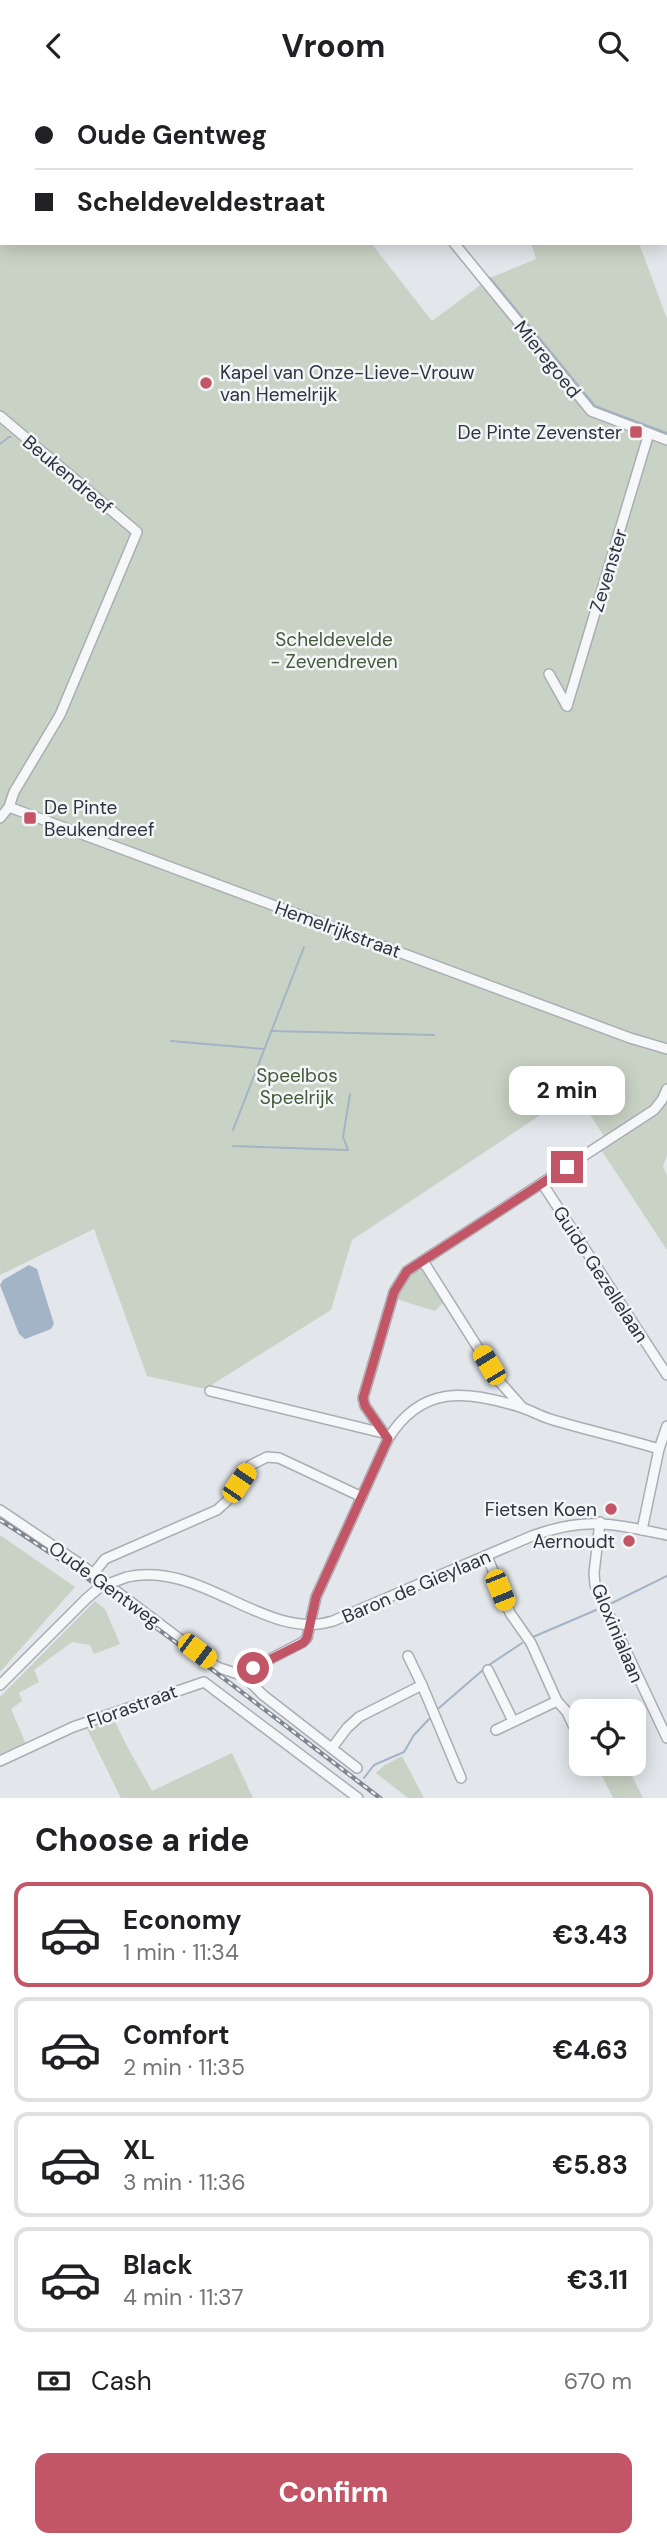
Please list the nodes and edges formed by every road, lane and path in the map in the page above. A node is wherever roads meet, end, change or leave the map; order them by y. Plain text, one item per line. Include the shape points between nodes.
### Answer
1 (456, 245) edge
2 (0, 416) edge
3 (649, 433) junction
4 (667, 440) edge
5 (550, 674) dead end
6 (9, 807) junction
7 (0, 818) edge
8 (667, 1049) edge
9 (667, 1089) edge
10 (541, 1184) junction
11 (423, 1261) junction
12 (664, 1364) edge
13 (667, 1375) edge
14 (210, 1391) dead end
15 (522, 1407) junction
16 (667, 1426) edge
17 (386, 1436) junction
18 (659, 1449) junction
19 (362, 1497) junction
20 (0, 1510) edge
21 (600, 1522) junction
22 (642, 1530) junction
23 (667, 1535) edge
24 (487, 1556) junction
25 (93, 1574) junction
26 (310, 1625) junction
27 (408, 1656) dead end
28 (488, 1670) dead end
29 (244, 1676) junction
30 (0, 1685) edge
31 (422, 1685) junction
32 (557, 1701) junction
33 (569, 1716) edge
34 (513, 1721) junction
35 (496, 1730) dead end
36 (667, 1738) edge
37 (332, 1748) junction
38 (0, 1761) edge
39 (357, 1768) dead end
40 (461, 1778) dead end
41 (358, 1798) edge

1 - 3 street, Mieregoed via 591,411
2 - 6 street, Beukendreef via 137,532 60,715
3 - 4 street, Mieregoed
3 - 5 street, Zevenster via 567,706
6 - 7 street
6 - 8 street, Hemelrijkstraat
9 - 10 street via 654,1110
10 - 11 street
10 - 12 street, Guido Gezellelaan
11 - 15 street via 499,1381
11 - 17 street via 407,1271 394,1292 363,1398
12 - 13 street, Guido Gezellelaan
14 - 17 street
15 - 17 street via 478,1396 446,1395 411,1411
15 - 18 street
16 - 18 street
17 - 19 street
18 - 22 street
19 - 25 street via 279,1458 261,1458 217,1510 110,1557
19 - 26 street via 316,1597
20 - 25 street, Oude Gentweg
21 - 22 street, Baron de Gieylaan
21 - 24 street, Baron de Gieylaan via 549,1530
21 - 36 street, Gloxinialaan via 593,1573 598,1595
22 - 23 street, Baron de Gieylaan
24 - 26 street, Baron de Gieylaan via 333,1621
24 - 32 street via 510,1613 531,1643
25 - 29 street, Oude Gentweg via 217,1667
26 - 29 street via 303,1643
26 - 30 street, Baron de Gieylaan, bridge via 280,1619 174,1576 127,1577 100,1587
27 - 31 street
28 - 34 street
29 - 37 street
31 - 37 street via 359,1717
31 - 40 street
32 - 33 street
32 - 34 street
34 - 35 street
37 - 39 street
38 - 41 street, Florastraat via 73,1727 204,1682

